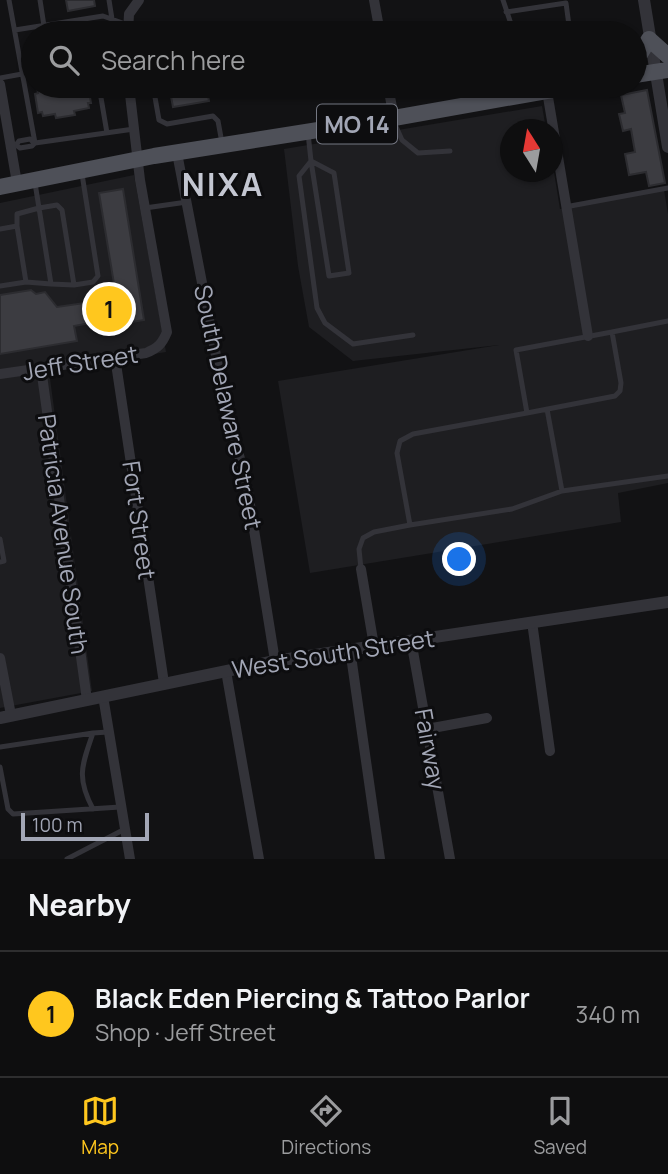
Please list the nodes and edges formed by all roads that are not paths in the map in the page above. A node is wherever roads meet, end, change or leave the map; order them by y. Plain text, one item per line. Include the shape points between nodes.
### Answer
1 (9, 0) edge
2 (40, 0) edge
3 (109, 0) edge
4 (139, 0) edge
5 (374, 0) edge
6 (503, 0) edge
7 (644, 0) edge
8 (506, 12) junction
9 (112, 19) junction
10 (43, 21) edge
11 (74, 21) edge
12 (118, 21) edge
13 (129, 21) edge
14 (378, 21) edge
15 (509, 21) edge
16 (568, 21) edge
17 (647, 21) edge
18 (647, 23) edge
19 (21, 29) edge
20 (15, 30) junction
21 (649, 39) junction
22 (647, 42) edge
23 (668, 56) edge
24 (20, 59) joint
25 (21, 66) edge
26 (662, 71) edge
27 (21, 74) edge
28 (0, 78) edge
29 (0, 84) edge
30 (26, 98) edge
31 (101, 98) edge
32 (131, 98) edge
33 (155, 98) edge
34 (390, 98) edge
35 (488, 98) edge
36 (548, 98) edge
37 (394, 118) junction
38 (134, 129) junction
39 (308, 132) junction
40 (107, 133) junction
41 (34, 143) junction
42 (14, 146) junction
43 (222, 146) junction
44 (668, 147) edge
45 (0, 148) edge
46 (450, 151) dead end
47 (177, 153) junction
48 (138, 159) junction
49 (311, 161) junction
50 (81, 170) junction
51 (34, 180) junction
52 (17, 183) junction
53 (0, 187) edge
54 (668, 188) edge
55 (187, 202) junction
56 (565, 207) junction
57 (39, 208) junction
58 (145, 208) junction
59 (17, 226) junction
60 (0, 229) edge
61 (329, 276) junction
62 (313, 279) junction
63 (26, 282) junction
64 (51, 284) junction
65 (74, 285) junction
66 (0, 286) edge
67 (668, 321) edge
68 (612, 332) junction
69 (413, 335) dead end
70 (588, 336) junction
71 (115, 357) junction
72 (41, 368) junction
73 (0, 374) edge
74 (547, 409) junction
75 (527, 413) junction
76 (668, 476) edge
77 (562, 491) junction
78 (410, 526) junction
79 (0, 539) edge
80 (0, 562) edge
81 (361, 569) joint
82 (668, 602) edge
83 (532, 622) junction
84 (411, 640) junction
85 (374, 646) junction
86 (350, 649) junction
87 (0, 658) edge
88 (275, 662) junction
89 (226, 671) junction
90 (164, 683) junction
91 (103, 696) junction
92 (88, 700) junction
93 (5, 717) edge
94 (488, 718) dead end
95 (427, 729) junction
96 (109, 732) junction
97 (93, 733) junction
98 (0, 747) edge
99 (550, 751) dead end
100 (0, 767) edge
101 (121, 807) junction
102 (93, 809) junction
103 (125, 829) junction
104 (67, 859) edge
105 (130, 859) edge
106 (259, 859) edge
107 (380, 859) edge
108 (450, 859) edge

1 - 20 lane
2 - 10 lane
3 - 9 lane
4 - 13 street
5 - 14 street
6 - 8 lane
7 - 17 street
8 - 15 lane
8 - 16 lane via 566,3
9 - 11 lane
9 - 12 lane
18 - 21 street
19 - 20 lane
20 - 24 lane
21 - 22 main road
21 - 23 main road
21 - 26 street
24 - 25 lane
26 - 44 street
27 - 28 lane
29 - 42 street
30 - 41 lane
31 - 40 lane
32 - 38 street
33 - 43 lane via 159,120 167,124 213,116
34 - 37 street
35 - 37 main road, MO 14
36 - 56 street
37 - 39 main road, MO 14
37 - 46 lane via 397,133 408,148 418,153
38 - 40 lane
38 - 48 street
39 - 43 main road, MO 14
39 - 49 lane
40 - 41 lane
41 - 42 lane via 30,139
42 - 45 lane
42 - 52 street
43 - 47 main road, MO 14
47 - 48 main road, MO 14
47 - 55 street, South Delaware Street
48 - 50 main road, MO 14
48 - 58 street
49 - 61 lane
49 - 61 lane via 334,173 349,273
49 - 62 lane via 299,176
50 - 51 main road, MO 14
50 - 65 lane via 98,276 93,282
51 - 52 main road, MO 14
51 - 57 lane
52 - 53 main road, MO 14
54 - 56 lane
55 - 58 lane
55 - 88 street, South Delaware Street via 224,397 250,500
56 - 70 street
57 - 59 lane via 17,214
57 - 64 lane
57 - 65 lane via 57,205 62,210
58 - 71 street, Jeff Street via 167,332 157,349
59 - 60 lane
59 - 63 lane
61 - 62 lane
62 - 69 lane via 317,308 325,323 353,344
63 - 64 lane
63 - 66 lane
64 - 65 lane
67 - 68 lane
68 - 70 lane
68 - 74 lane via 620,391 609,398
70 - 75 lane via 516,350
71 - 72 street, Jeff Street
71 - 90 street, Fort Street
72 - 73 street, Jeff Street
72 - 92 street, Patricia Avenue South
74 - 75 lane
74 - 77 lane
75 - 78 lane via 413,434 400,441 397,453
76 - 77 lane
77 - 78 lane via 512,509
78 - 81 lane via 363,538
79 - 80 lane via 4,561
81 - 85 street
82 - 83 street, West South Street
83 - 84 street, West South Street
83 - 99 street
84 - 85 street, West South Street
84 - 95 street, Fairway
85 - 86 street, West South Street
86 - 88 street, West South Street
86 - 107 street
87 - 93 street
88 - 89 street, West South Street
89 - 90 street, West South Street
89 - 106 street
90 - 91 street, West South Street
91 - 92 street, West South Street
91 - 96 street
92 - 93 street, West South Street
94 - 95 street
95 - 108 street, Fairway
96 - 97 lane
96 - 101 street
97 - 98 lane
97 - 102 lane via 82,766
100 - 102 lane via 8,810 13,814
101 - 102 lane
101 - 103 street
103 - 104 lane
103 - 105 street

